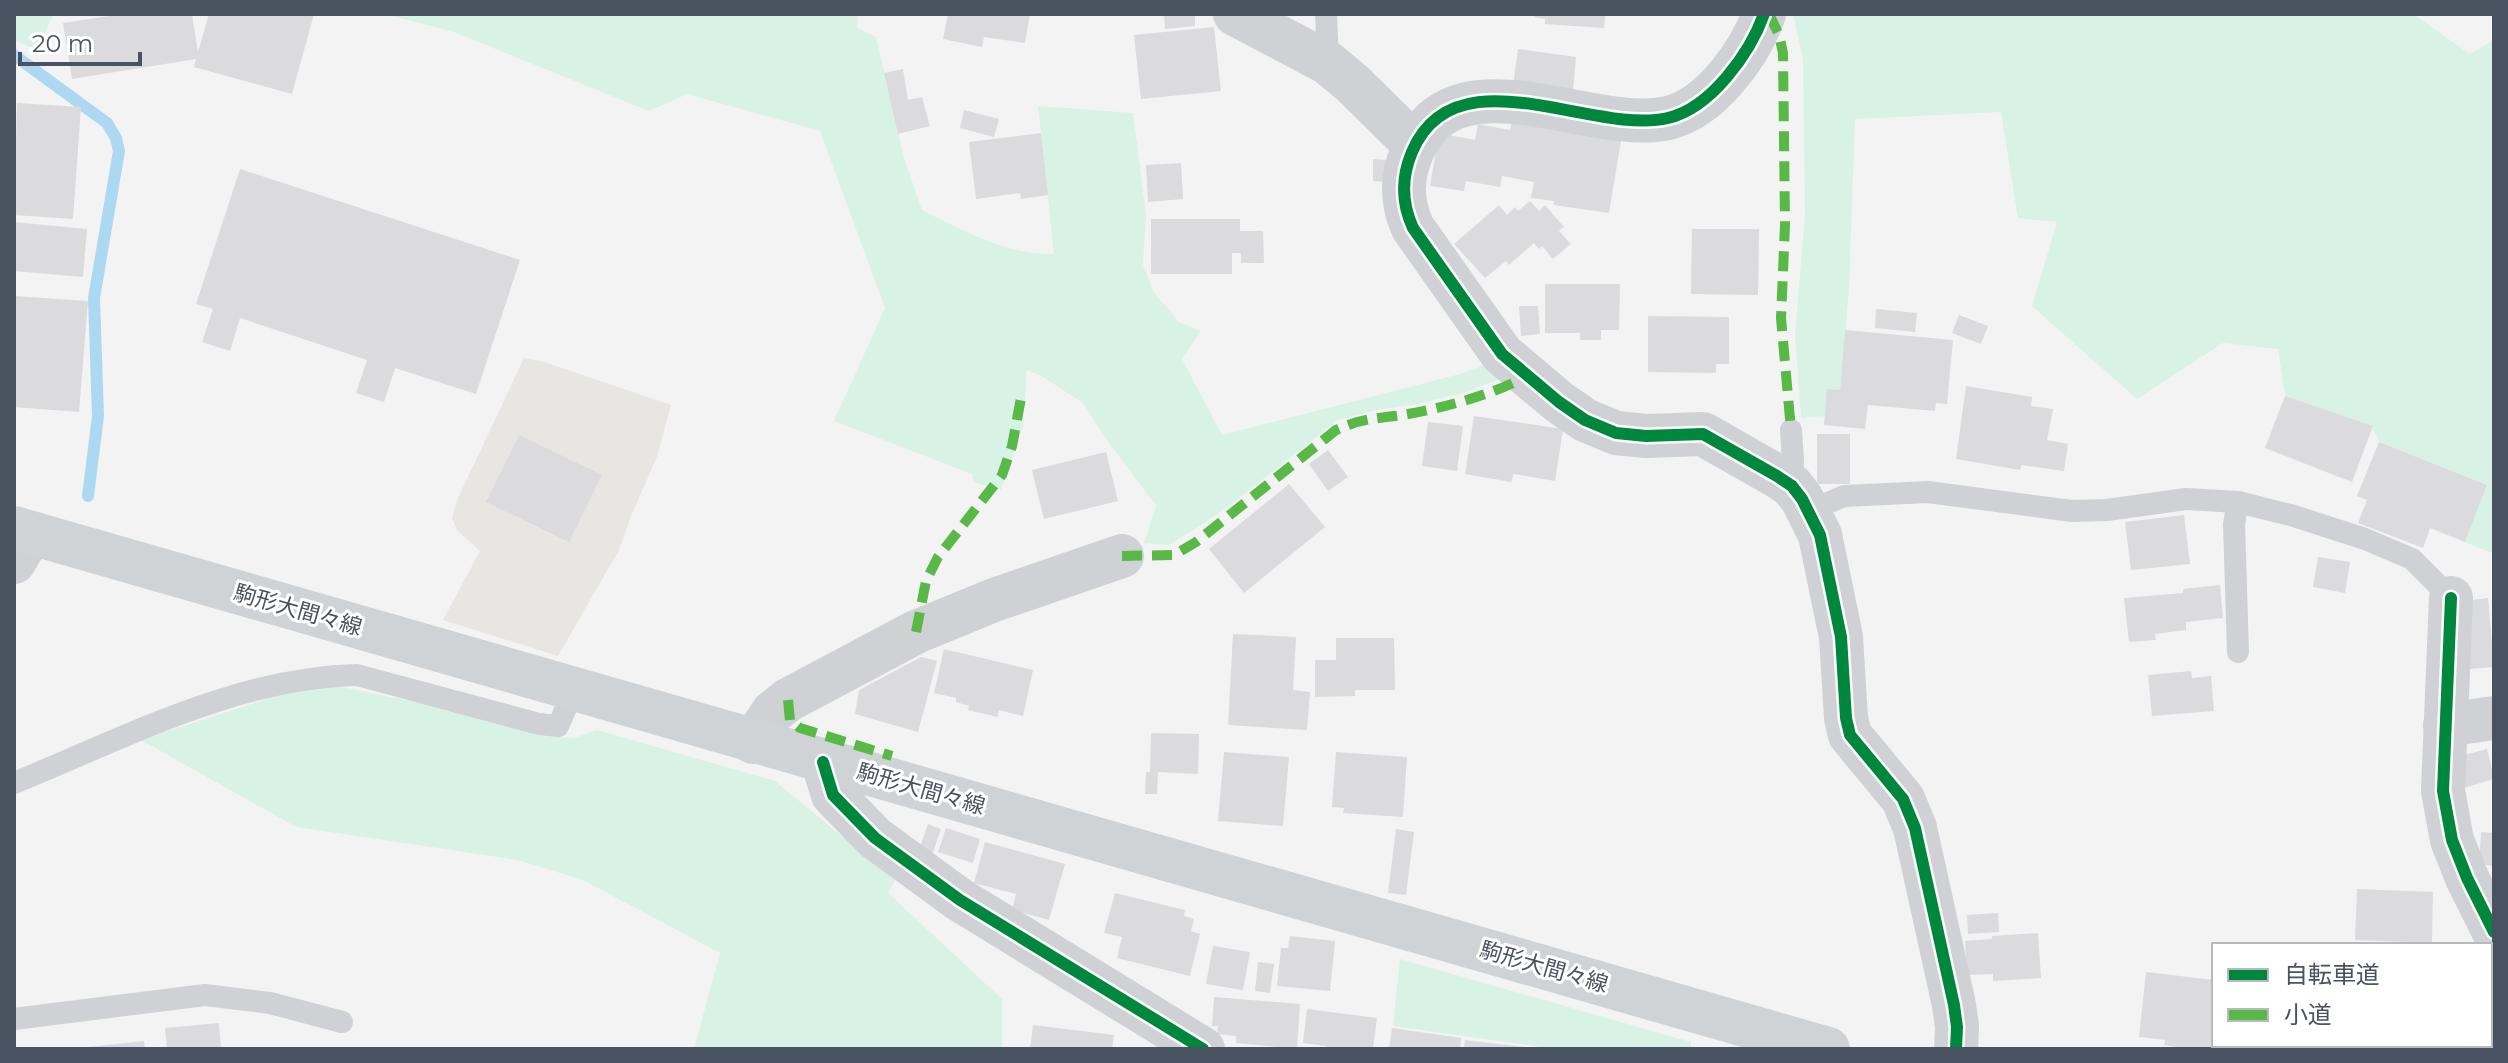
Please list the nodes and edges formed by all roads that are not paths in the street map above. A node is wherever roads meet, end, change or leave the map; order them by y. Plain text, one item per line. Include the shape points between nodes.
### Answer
1 (1235, 14) edge
2 (1326, 14) edge
3 (1764, 14) edge
4 (1328, 63) junction
5 (1415, 145) junction
6 (1791, 430) dead end
7 (1800, 499) junction
8 (2238, 502) junction
9 (20, 541) edge
10 (1122, 556) dead end
11 (2451, 598) joint
12 (2238, 652) dead end
13 (574, 690) junction
14 (2494, 718) edge
15 (2445, 725) junction
16 (753, 742) junction
17 (823, 762) junction
18 (14, 783) edge
19 (2494, 932) edge
20 (14, 1019) edge
21 (342, 1022) dead end
22 (1203, 1049) edge
23 (1828, 1049) edge
24 (1956, 1049) edge

1 - 4 street
2 - 4 lane
3 - 5 street via 1721,85 1683,113 1635,121 1519,101 1482,103 1443,113
4 - 5 street
5 - 7 street via 1403,185 1405,213 1502,354 1518,369 1585,420 1616,433 1703,434
6 - 7 lane
7 - 8 lane via 1928,492 2072,511 2186,499
7 - 24 street via 1820,535 1841,637 1850,735 1903,799 1915,828 1954,1005
8 - 11 lane via 2322,525 2412,559
8 - 12 lane
9 - 13 main road, 駒形大間々線
10 - 16 street via 916,632 788,700
11 - 15 street
13 - 16 main road, 駒形大間々線
13 - 18 lane via 558,726 357,675 289,681 128,733
14 - 15 street
15 - 19 street via 2446,817 2467,878
16 - 17 main road, 駒形大間々線
17 - 22 street via 833,795 875,838 960,900
17 - 23 main road, 駒形大間々線
20 - 21 lane via 205,995 270,1003

